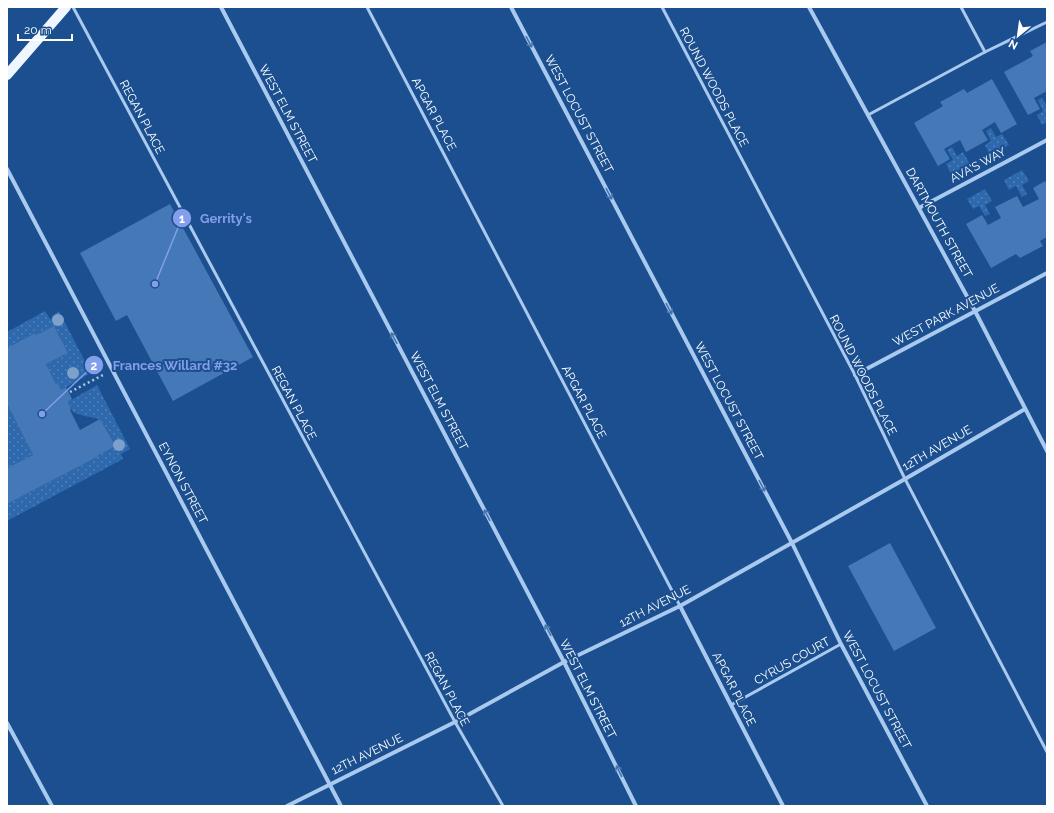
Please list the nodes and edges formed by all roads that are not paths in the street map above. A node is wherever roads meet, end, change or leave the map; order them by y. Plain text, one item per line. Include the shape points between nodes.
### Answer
1 (66, 7) edge
2 (73, 7) edge
3 (221, 7) edge
4 (366, 7) edge
5 (511, 7) edge
6 (662, 7) edge
7 (809, 7) edge
8 (960, 7) edge
9 (1047, 22) edge
10 (985, 52) junction
11 (7, 75) edge
12 (868, 115) junction
13 (1047, 140) edge
14 (7, 169) edge
15 (919, 208) junction
16 (1047, 273) edge
17 (975, 311) junction
18 (854, 375) junction
19 (1025, 409) junction
20 (1047, 451) edge
21 (905, 479) junction
22 (792, 543) junction
23 (680, 606) junction
24 (841, 644) junction
25 (564, 662) junction
26 (731, 705) junction
27 (455, 722) junction
28 (7, 723) edge
29 (1047, 752) edge
30 (329, 784) junction
31 (52, 806) edge
32 (286, 806) edge
33 (341, 806) edge
34 (503, 806) edge
35 (636, 806) edge
36 (783, 806) edge
37 (927, 806) edge

1 - 11 main road
2 - 27 lane, REGAN PLACE
25 -> 3 street, WEST ELM STREET
4 - 23 lane, APGAR PLACE
5 -> 22 street, WEST LOCUST STREET
6 - 18 lane, ROUND WOODS PLACE
7 - 12 street, DARTMOUTH STREET
8 - 10 lane
9 - 10 lane
10 - 12 lane
12 - 15 street, DARTMOUTH STREET
13 - 15 street, AVA'S WAY
14 - 30 street, EYNON STREET
15 - 17 street, DARTMOUTH STREET
16 - 17 street, WEST PARK AVENUE
17 - 18 street, WEST PARK AVENUE
17 - 19 street, DARTMOUTH STREET
18 - 21 lane, ROUND WOODS PLACE
19 - 20 street, DARTMOUTH STREET
19 - 21 street, 12TH AVENUE
21 - 22 street, 12TH AVENUE
21 - 29 lane, ROUND WOODS PLACE
22 - 23 street, 12TH AVENUE
22 - 24 street, WEST LOCUST STREET
23 - 25 street, 12TH AVENUE
23 - 26 street, APGAR PLACE
24 - 26 lane, CYRUS COURT
24 - 37 street, WEST LOCUST STREET
25 - 27 street, 12TH AVENUE
35 -> 25 street, WEST ELM STREET
26 - 36 street, APGAR PLACE
27 - 30 street, 12TH AVENUE
27 - 34 lane, REGAN PLACE
28 - 31 street
30 - 32 street, 12TH AVENUE
30 - 33 street, EYNON STREET

